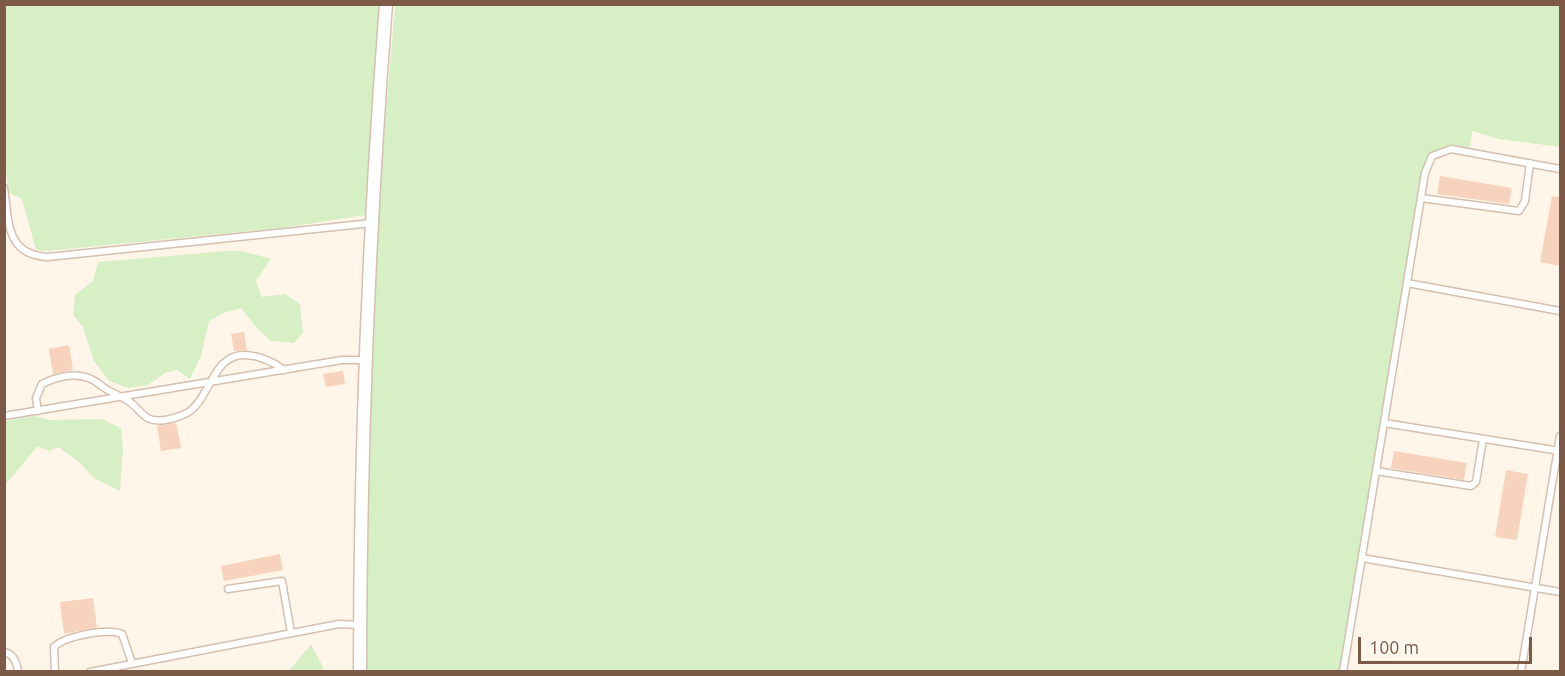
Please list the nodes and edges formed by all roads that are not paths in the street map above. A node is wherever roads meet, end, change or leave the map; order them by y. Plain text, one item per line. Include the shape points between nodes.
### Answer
1 (386, 4) edge
2 (1530, 164) junction
3 (1560, 169) edge
4 (4, 188) edge
5 (1421, 198) junction
6 (373, 223) junction
7 (1407, 284) junction
8 (1560, 311) edge
9 (366, 360) junction
10 (284, 370) junction
11 (211, 382) junction
12 (121, 397) junction
13 (38, 411) junction
14 (4, 416) edge
15 (1384, 423) junction
16 (1560, 436) edge
17 (1483, 439) junction
18 (1559, 451) edge
19 (1376, 471) junction
20 (1362, 558) junction
21 (1535, 588) junction
22 (228, 589) dead end
23 (1560, 592) edge
24 (360, 625) junction
25 (291, 633) junction
26 (4, 652) edge
27 (132, 663) junction
28 (94, 671) edge
29 (18, 672) edge
30 (55, 672) edge
31 (360, 672) edge
32 (1343, 672) edge
33 (1521, 672) edge

1 - 6 street
2 - 3 lane
2 - 5 lane via 1451,149 1432,156
2 - 5 lane via 1525,201 1519,211
4 - 6 lane via 15,243 34,256
5 - 7 lane
6 - 9 street
7 - 8 lane
7 - 15 lane
9 - 10 lane
9 - 24 street
10 - 11 lane
10 - 11 lane via 271,360 238,355 226,360
11 - 12 lane
11 - 12 lane via 188,412 165,420 141,415
12 - 13 lane
12 - 13 lane via 90,379 55,377 42,384 36,398
13 - 14 lane
15 - 17 lane
15 - 19 lane
16 - 18 lane
17 - 18 lane
17 - 19 lane via 1476,482 1471,486
18 - 21 lane
19 - 20 lane
20 - 21 lane
20 - 32 lane
21 - 23 lane
21 - 33 lane
22 - 25 lane via 282,581
24 - 25 lane via 339,624
24 - 31 street
25 - 27 lane
26 - 29 lane via 13,657
27 - 28 lane
27 - 30 lane via 122,634 103,631 54,647

